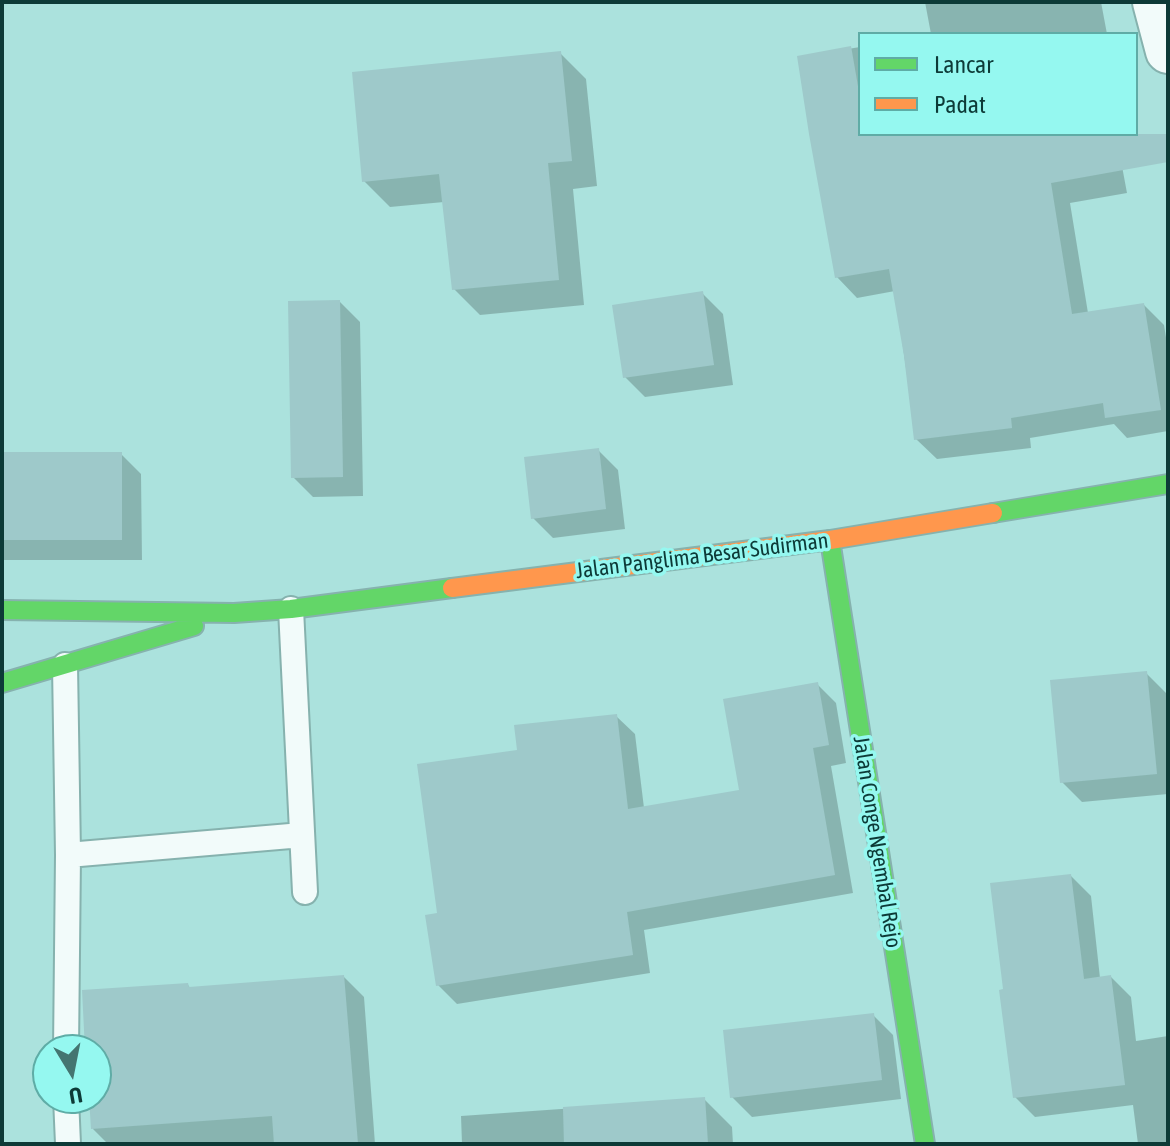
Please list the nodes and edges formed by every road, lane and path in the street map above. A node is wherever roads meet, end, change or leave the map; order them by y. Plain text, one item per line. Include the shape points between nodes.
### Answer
1 (1155, 2) edge
2 (1168, 51) edge
3 (1168, 484) edge
4 (830, 540) junction
5 (291, 609) junction
6 (2, 610) edge
7 (234, 613) junction
8 (65, 665) junction
9 (2, 683) edge
10 (302, 835) junction
11 (68, 855) junction
12 (305, 892) dead end
13 (66, 1034) edge
14 (67, 1114) edge
15 (68, 1144) edge
16 (925, 1144) edge

1 - 2 street
3 - 4 main road, Jalan Panglima Besar Sudirman
4 - 5 main road, Jalan Panglima Besar Sudirman
4 - 16 main road, Jalan Conge Ngembal Rejo
5 - 7 main road, Jalan Panglima Besar Sudirman
5 - 10 lane
6 - 7 main road, Jalan Panglima Besar Sudirman
7 - 8 main road, Jalan Panglima Besar Sudirman
8 - 9 main road, Jalan Panglima Besar Sudirman
8 - 11 lane
10 - 11 lane
10 - 12 lane
11 - 13 lane
14 - 15 lane

